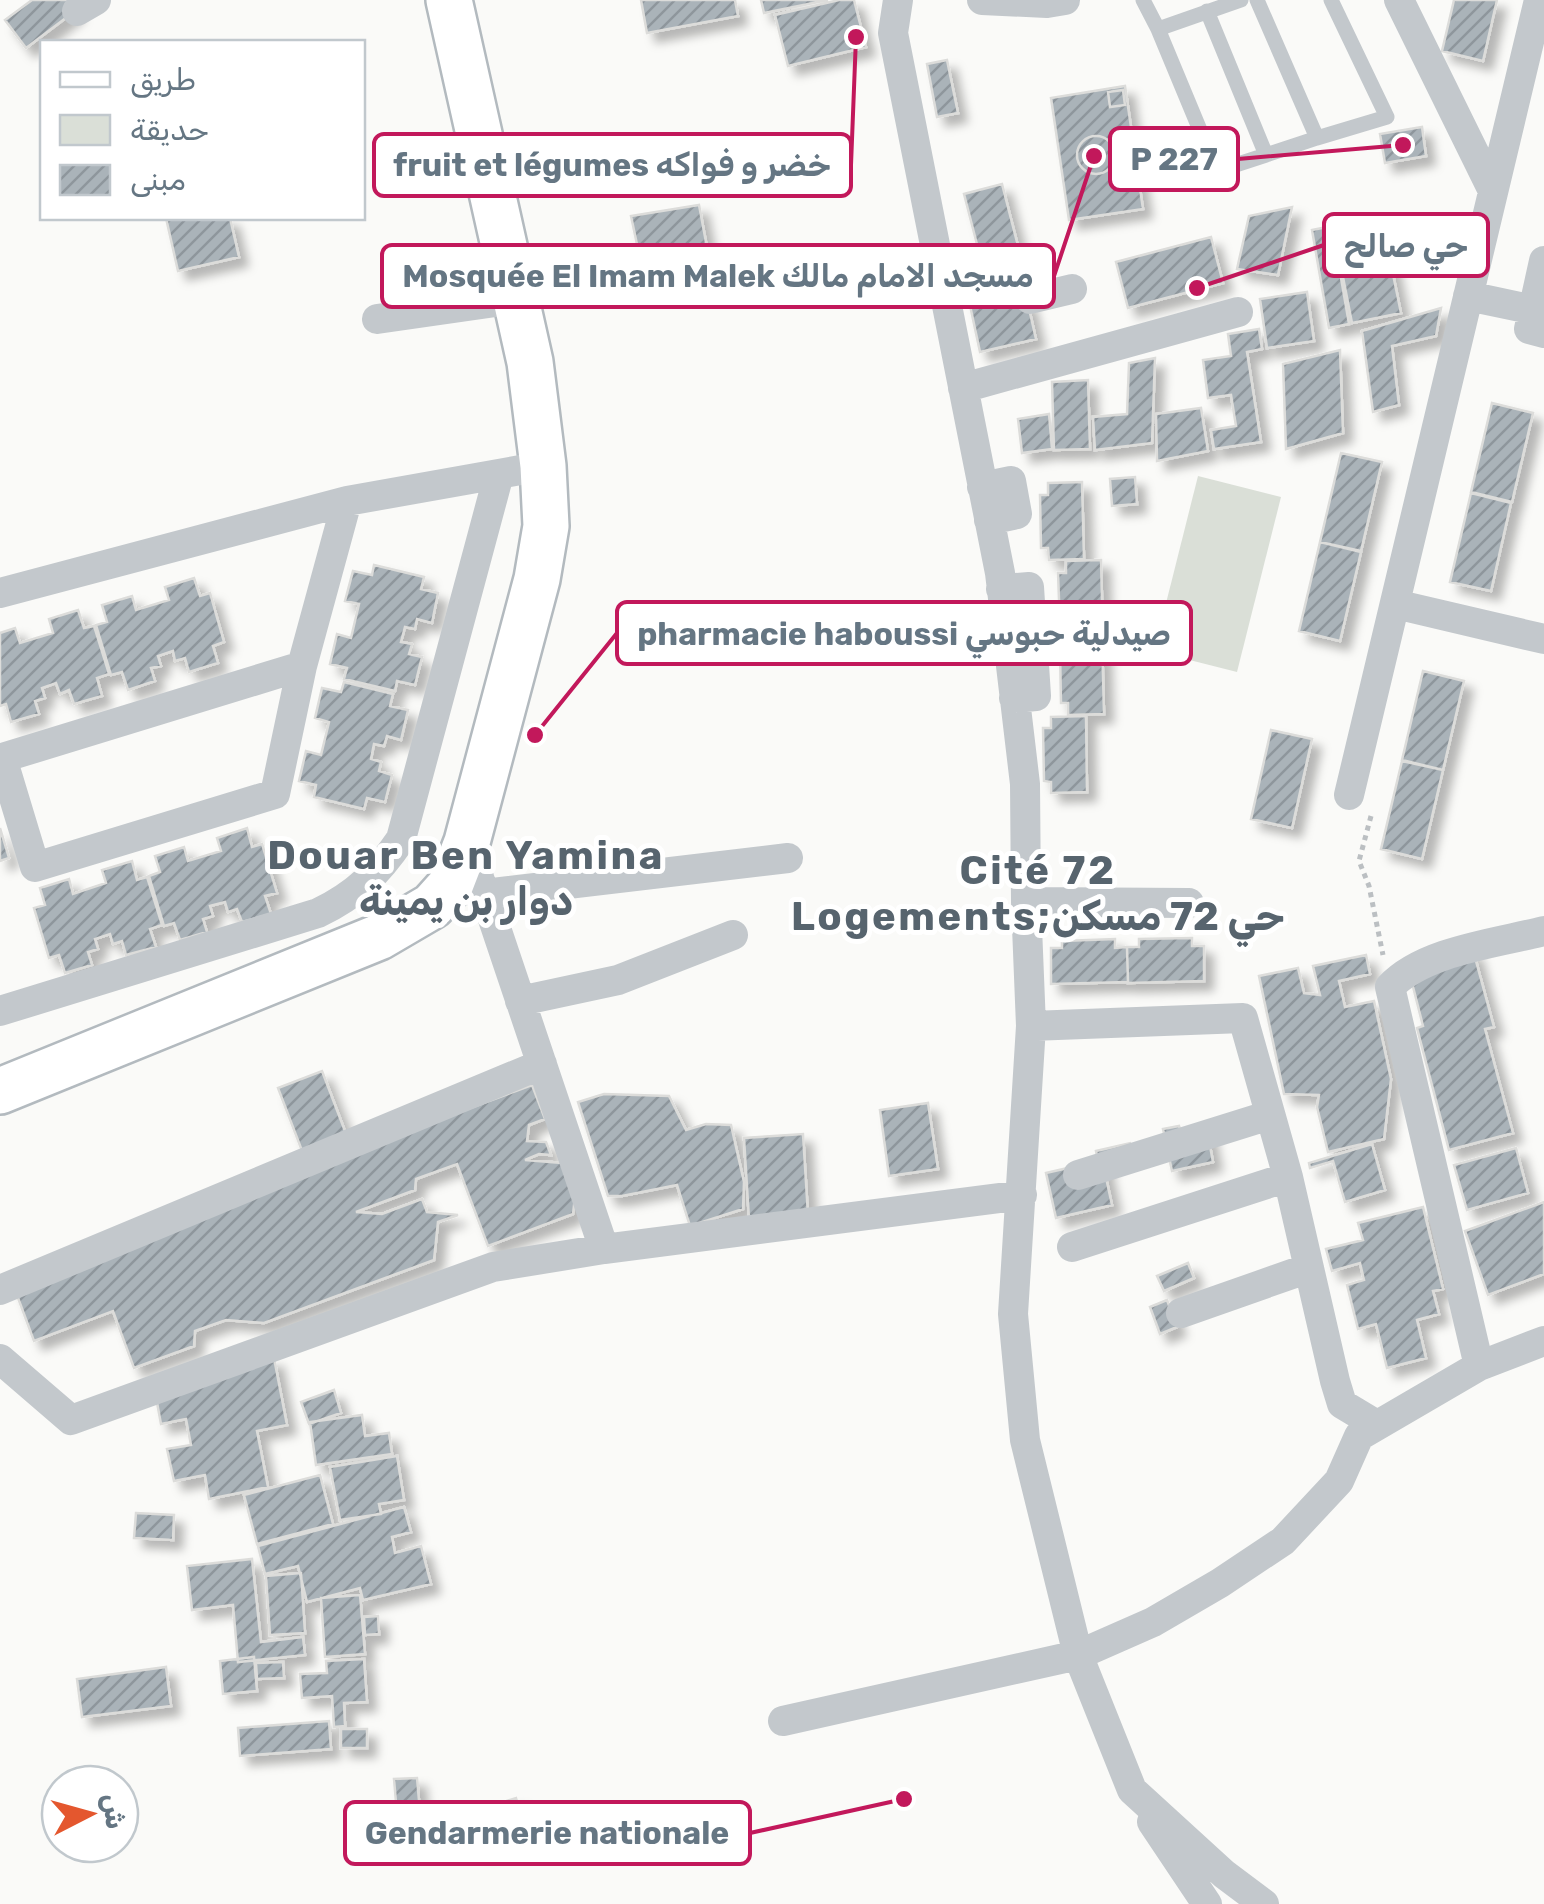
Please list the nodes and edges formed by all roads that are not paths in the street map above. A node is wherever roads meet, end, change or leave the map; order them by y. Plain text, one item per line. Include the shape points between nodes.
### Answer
1 (450, 0) edge
2 (898, 0) edge
3 (982, 0) edge
4 (1143, 0) edge
5 (1241, 0) edge
6 (1257, 0) edge
7 (1331, 0) edge
8 (1399, 0) edge
9 (1538, 0) edge
10 (1054, 1) edge
11 (1207, 11) junction
12 (1158, 29) junction
13 (1318, 138) junction
14 (1266, 154) junction
15 (1493, 191) junction
16 (1544, 261) edge
17 (1072, 289) dead end
18 (1468, 296) junction
19 (516, 298) junction
20 (1030, 299) dead end
21 (1238, 312) dead end
22 (377, 318) dead end
23 (1540, 318) edge
24 (963, 388) junction
25 (544, 466) junction
26 (499, 474) junction
27 (347, 501) junction
28 (0, 593) edge
29 (1395, 604) junction
30 (1544, 639) edge
31 (302, 666) junction
32 (1361, 802) road end
33 (788, 858) dead end
34 (467, 890) junction
35 (1026, 902) junction
36 (1189, 904) dead end
37 (1544, 930) edge
38 (733, 935) dead end
39 (520, 1001) junction
40 (0, 1011) edge
41 (1031, 1026) junction
42 (542, 1064) junction
43 (0, 1090) edge
44 (1270, 1115) junction
45 (1078, 1175) dead end
46 (1288, 1177) junction
47 (1022, 1194) junction
48 (1072, 1246) dead end
49 (604, 1248) junction
50 (1309, 1268) junction
51 (0, 1290) edge
52 (1180, 1313) dead end
53 (1544, 1341) edge
54 (0, 1360) edge
55 (1479, 1366) junction
56 (1376, 1425) junction
57 (1078, 1656) junction
58 (784, 1721) dead end
59 (1132, 1790) junction
60 (1204, 1902) edge
61 (1264, 1904) edge

1 - 19 main road
2 - 24 street via 893,33 960,314
3 - 10 street
4 - 12 lane
5 - 11 lane
6 - 13 lane
7 - 13 lane via 1386,117
8 - 15 street
9 - 15 street
11 - 12 lane
11 - 14 lane
12 - 14 lane via 1217,172
13 - 14 lane
15 - 18 street
16 - 23 street
17 - 20 street
18 - 23 street
18 - 29 street
19 - 22 street
19 - 25 main road
21 - 24 street
24 - 35 street via 1002,589 1024,784
25 - 26 street
25 - 34 main road via 546,526 467,842
26 - 27 street
26 - 40 street via 401,839 380,870 318,913
27 - 28 street
27 - 31 street
29 - 30 street
29 - 32 street
31 - 31 street via 2,758 35,867 274,794
33 - 34 street
34 - 39 street
34 - 43 main road via 378,936
35 - 36 street
35 - 41 street
37 - 55 street via 1426,962 1390,988
38 - 39 street via 618,980
39 - 42 street
41 - 44 street via 1243,1018
41 - 47 street
42 - 49 street
42 - 51 street
44 - 45 street
44 - 46 street
46 - 48 street
46 - 50 street
47 - 49 street
47 - 57 street via 1013,1314 1024,1440
49 - 54 street via 462,1276 71,1420
50 - 52 street
50 - 56 street via 1342,1404
53 - 55 street
55 - 56 street
56 - 57 street via 1359,1436 1339,1481 1283,1541 1154,1622
57 - 58 street
57 - 59 street
59 - 60 street
59 - 61 street

